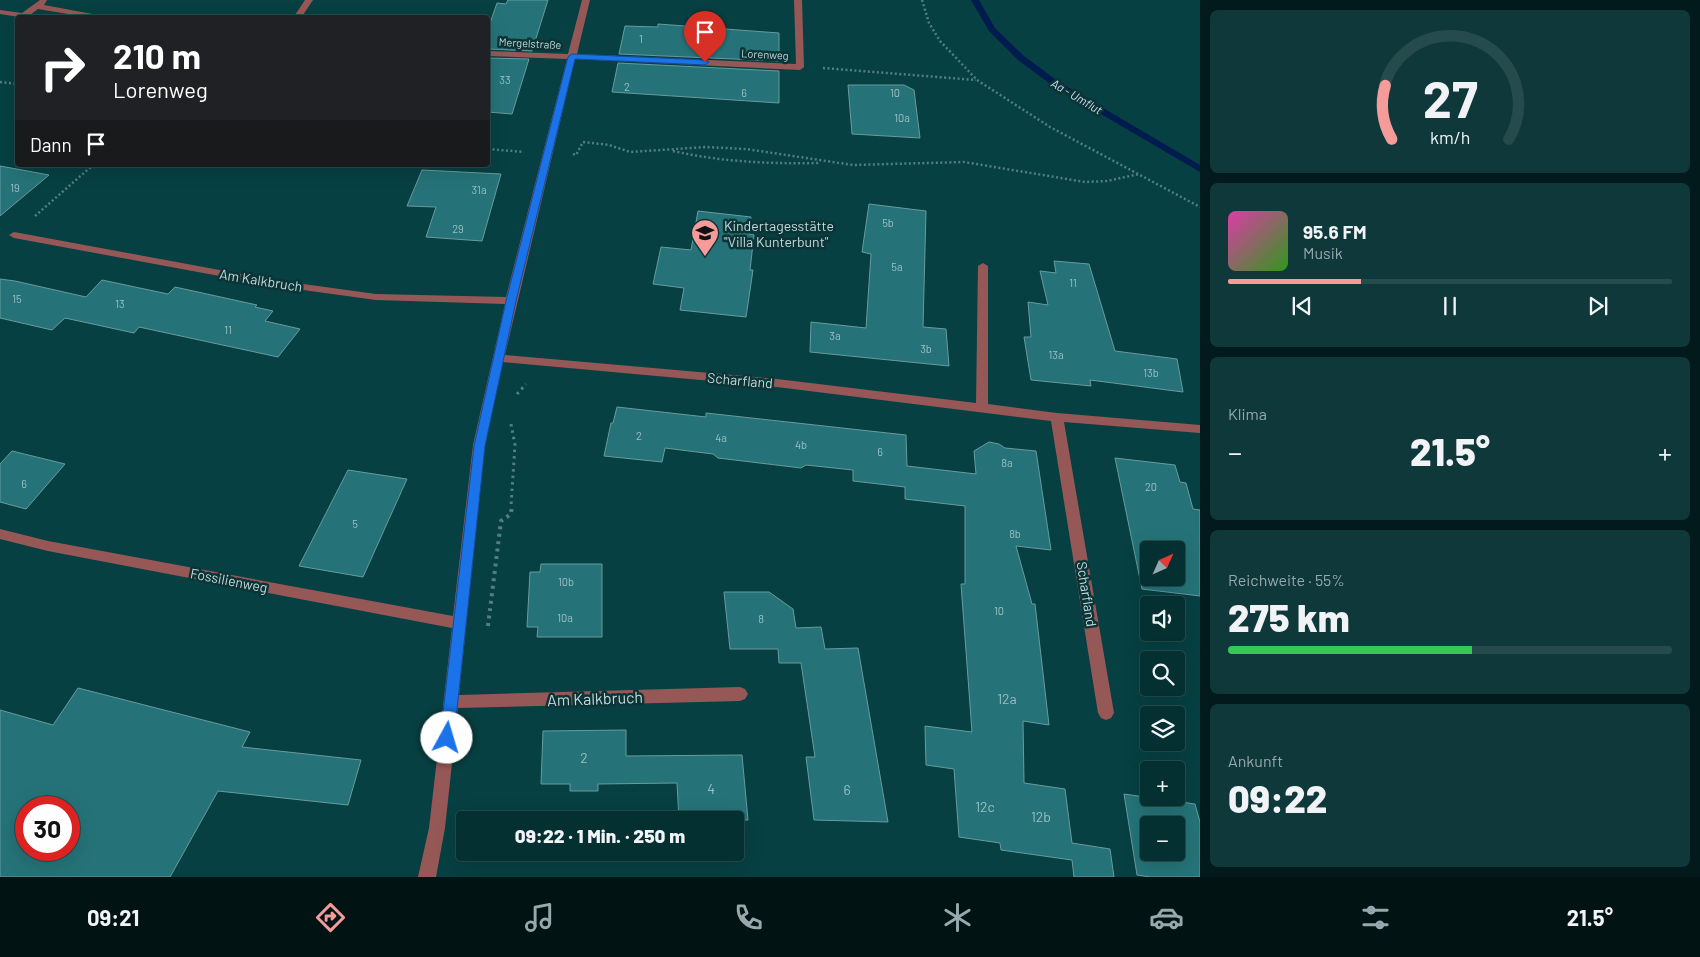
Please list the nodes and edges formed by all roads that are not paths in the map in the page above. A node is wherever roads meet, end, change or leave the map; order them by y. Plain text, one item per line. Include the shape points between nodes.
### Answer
1 (46, 0) edge
2 (309, 0) edge
3 (586, 0) edge
4 (798, 0) edge
5 (37, 6) junction
6 (0, 12) edge
7 (17, 15) edge
8 (24, 15) edge
9 (92, 15) edge
10 (299, 15) edge
11 (490, 53) edge
12 (572, 57) junction
13 (14, 235) road end
14 (982, 266) dead end
15 (511, 301) junction
16 (498, 358) junction
17 (982, 409) junction
18 (1057, 417) junction
19 (1200, 429) edge
20 (0, 534) edge
21 (459, 623) junction
22 (740, 694) dead end
23 (451, 702) junction
24 (1106, 713) dead end
25 (427, 877) edge

1 - 5 street
2 - 10 street
3 - 12 street
4 - 12 street, Lorenweg via 800,67
5 - 8 street
5 - 9 street
6 - 7 street
11 - 12 street, Mergelstraße
12 - 15 street
13 - 15 street, Am Kalkbruch via 274,283 367,296
14 - 17 street
15 - 16 street
16 - 17 street, Scharfland via 777,383
16 - 21 street via 479,446
17 - 18 street, Scharfland
18 - 19 street, Scharfland
18 - 24 street, Scharfland
20 - 21 street, Fossilienweg via 48,546
21 - 23 street
22 - 23 street, Am Kalkbruch
23 - 25 street via 437,828

